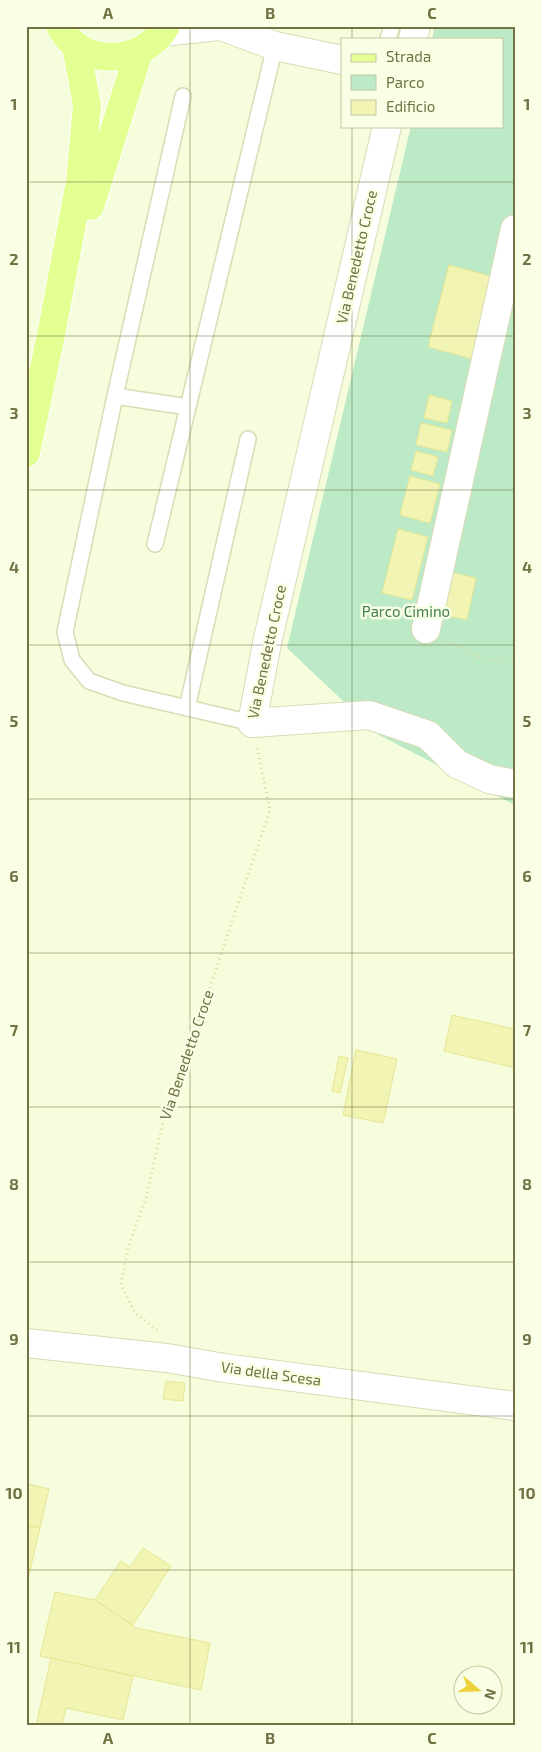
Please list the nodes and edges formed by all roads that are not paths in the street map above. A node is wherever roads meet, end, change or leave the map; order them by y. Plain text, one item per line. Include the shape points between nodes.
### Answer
1 (220, 26) edge
2 (392, 26) edge
3 (164, 29) edge
4 (68, 36) edge
5 (388, 38) edge
6 (275, 46) junction
7 (139, 52) junction
8 (341, 60) edge
9 (183, 96) dead end
10 (387, 128) edge
11 (515, 229) edge
12 (52, 330) junction
13 (115, 396) junction
14 (188, 407) junction
15 (248, 439) dead end
16 (26, 453) edge
17 (155, 544) dead end
18 (426, 629) road end
19 (187, 708) junction
20 (252, 724) junction
21 (515, 784) edge
22 (26, 1344) edge
23 (515, 1406) edge

1 - 3 street
1 - 6 street
2 - 5 lane
3 - 7 main road
4 - 7 main road via 90,54 123,57
4 - 12 main road via 88,105 80,181
6 - 8 street
6 - 14 lane
7 - 12 main road
9 - 13 lane
10 - 20 street, Via Benedetto Croce via 267,644
11 - 18 street
12 - 16 main road
13 - 14 lane
13 - 19 lane via 65,632 72,660 90,681 123,693
14 - 17 lane
15 - 19 lane
19 - 20 lane
20 - 21 street via 369,715 428,735 457,764 489,779
22 - 23 street, Via della Scesa via 167,1358

